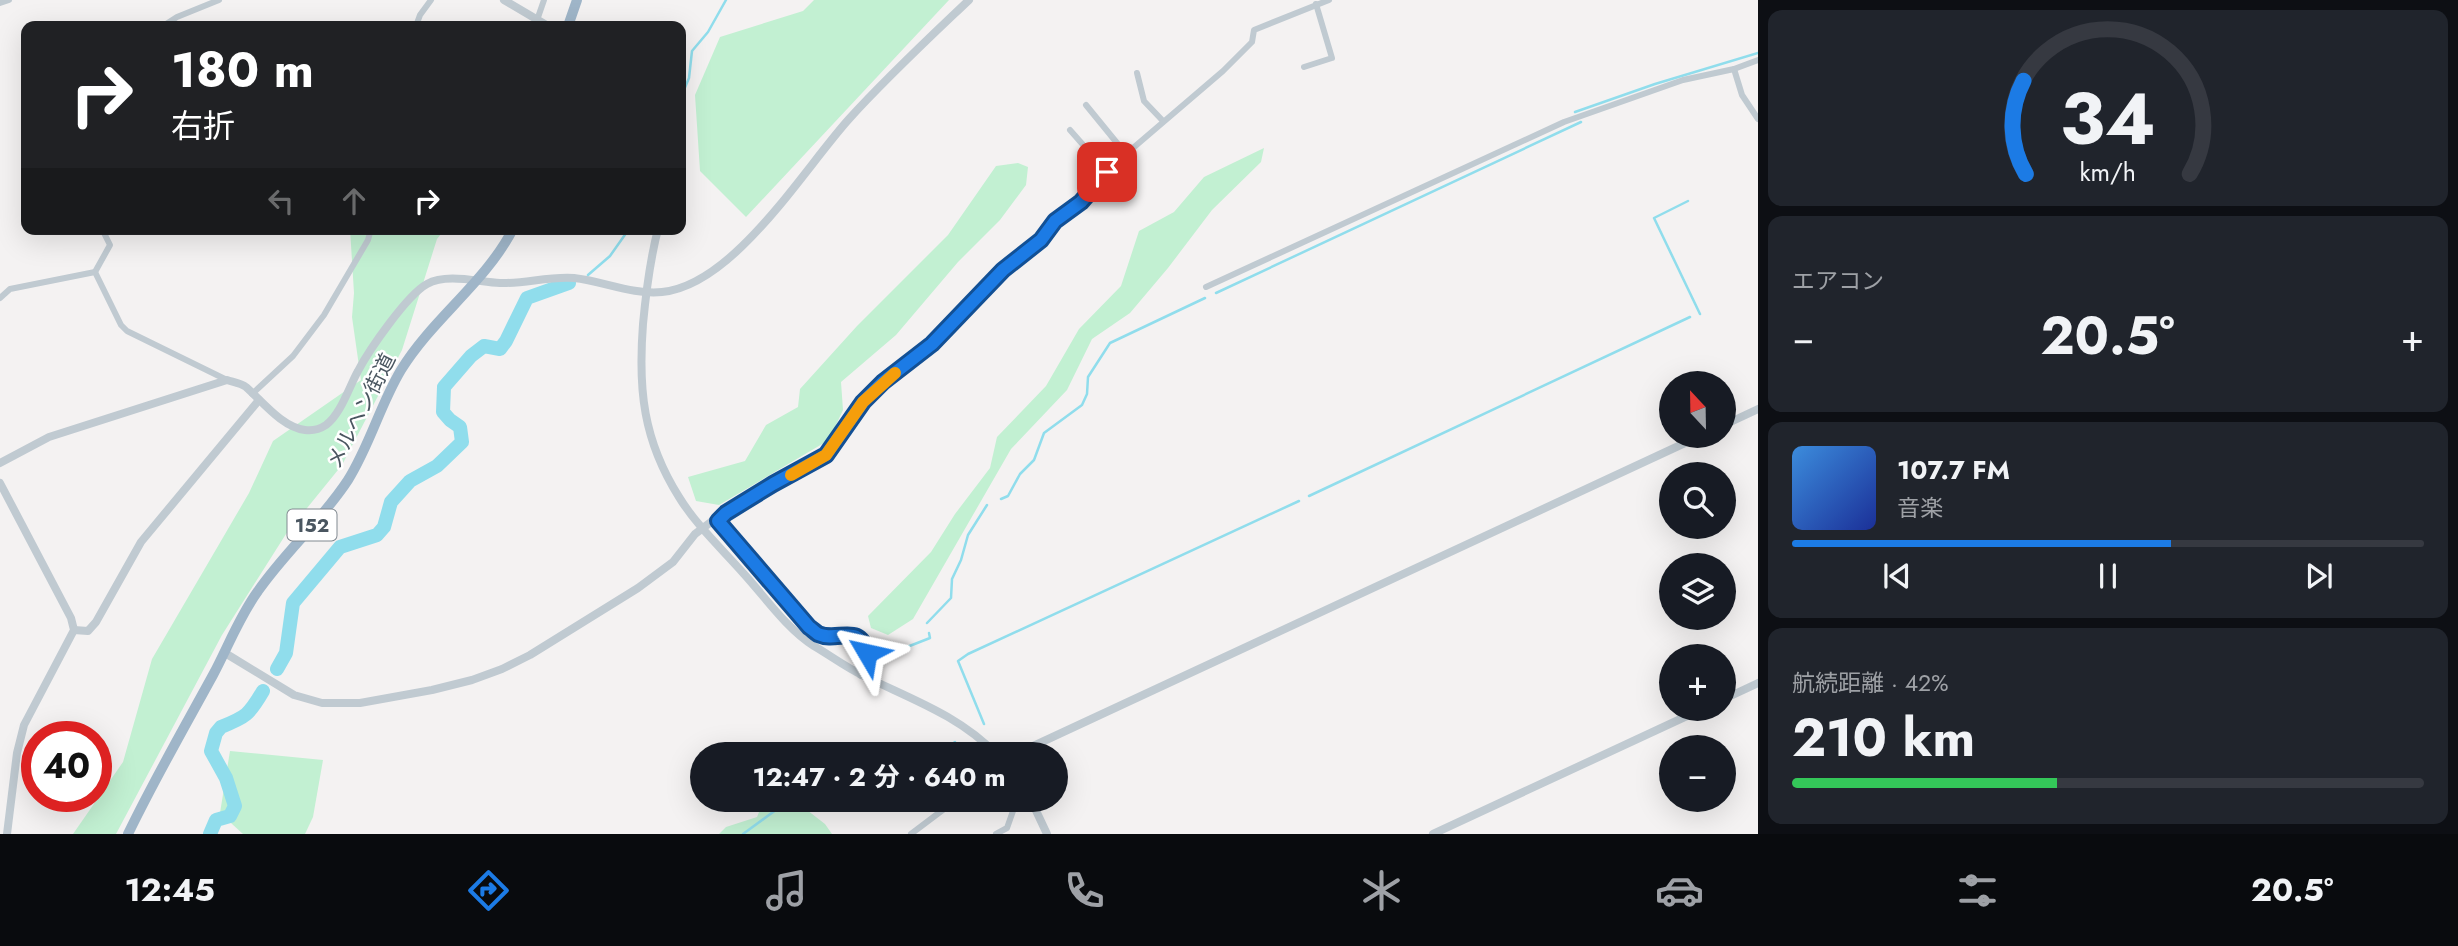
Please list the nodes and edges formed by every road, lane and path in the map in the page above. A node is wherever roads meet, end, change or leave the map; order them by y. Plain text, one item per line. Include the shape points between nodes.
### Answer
1 (9, 0) edge
2 (219, 0) edge
3 (431, 0) edge
4 (505, 0) edge
5 (544, 0) edge
6 (578, 0) edge
7 (969, 0) edge
8 (1329, 0) edge
9 (0, 3) edge
10 (1316, 4) junction
11 (171, 21) edge
12 (419, 21) edge
13 (533, 21) edge
14 (537, 21) edge
15 (570, 21) edge
16 (1758, 60) edge
17 (1304, 67) dead end
18 (1734, 69) junction
19 (1137, 73) dead end
20 (1086, 105) dead end
21 (1758, 119) edge
22 (1163, 121) junction
23 (1070, 130) dead end
24 (1126, 154) junction
25 (1107, 172) junction
26 (105, 235) edge
27 (369, 235) edge
28 (509, 235) edge
29 (657, 235) edge
30 (95, 272) junction
31 (477, 281) junction
32 (1206, 288) dead end
33 (645, 292) junction
34 (0, 298) edge
35 (227, 380) junction
36 (256, 397) junction
37 (1758, 409) edge
38 (1736, 419) edge
39 (1674, 448) edge
40 (0, 463) edge
41 (0, 483) edge
42 (714, 521) junction
43 (74, 630) junction
44 (225, 653) junction
45 (861, 675) junction
46 (1758, 683) edge
47 (1736, 693) edge
48 (1676, 721) edge
49 (985, 742) edge
50 (1042, 742) edge
51 (940, 812) edge
52 (1013, 812) edge
53 (1037, 812) edge
54 (8, 834) edge
55 (128, 834) edge
56 (911, 834) edge
57 (996, 834) edge
58 (1047, 834) edge
59 (1433, 834) edge

1 - 9 street
2 - 11 street
3 - 12 street
4 - 13 street
5 - 14 street
6 - 15 highway
7 - 33 street via 848,120 732,257 686,286
8 - 10 street
10 - 17 street via 1332,58
10 - 22 street via 1254,30 1252,42 1223,71
16 - 18 street
18 - 21 street via 1742,95
18 - 32 street via 1683,80 1564,122
19 - 22 street via 1144,101
20 - 24 street
22 - 24 street
23 - 25 street
24 - 25 street
25 - 42 street via 932,344 863,402 826,455
26 - 30 street via 110,245
27 - 36 street via 324,315
28 - 31 highway, メルヘン街道 / 152
29 - 33 street
30 - 34 street via 10,289
30 - 35 street via 121,325
31 - 33 street via 572,278
31 - 36 street via 440,280 406,302 362,363 335,414 318,429 289,424
31 - 44 highway, メルヘン街道 / 152 via 401,370 347,481 257,592
33 - 45 street via 642,401 651,441 674,489 789,624 810,644
35 - 36 street via 244,385
35 - 40 street via 49,437
36 - 43 street via 141,542 96,622 88,631
37 - 38 street
39 - 50 street
41 - 43 street
42 - 44 street via 695,534 673,562 638,588 530,655 459,684 360,703 322,703 294,695
42 - 45 street via 809,627 820,635 854,635 861,640 867,659
43 - 54 street via 24,725
44 - 55 highway, メルヘン街道 / 152
45 - 49 street via 929,706
46 - 47 street
48 - 59 street
51 - 56 street
52 - 57 street via 1007,828
53 - 58 street

